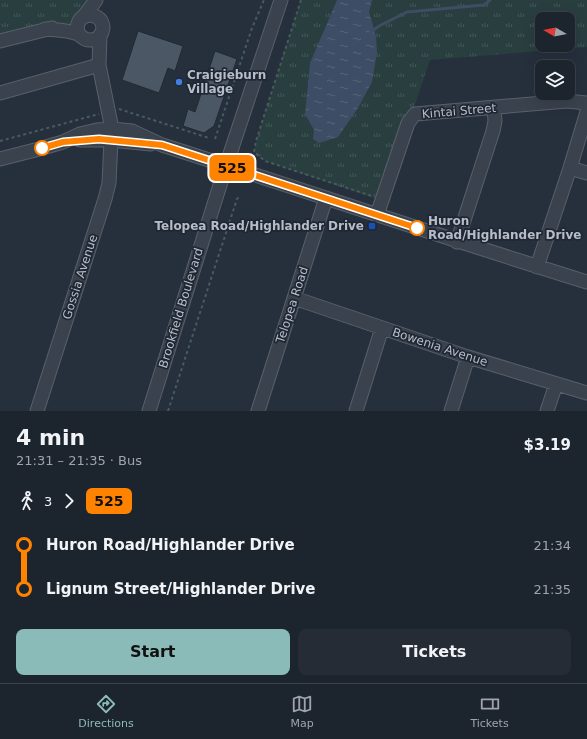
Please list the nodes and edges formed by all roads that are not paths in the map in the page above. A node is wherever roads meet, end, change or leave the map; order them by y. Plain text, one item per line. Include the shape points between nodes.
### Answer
1 (96, 0) edge
2 (101, 0) edge
3 (281, 0) edge
4 (99, 19) junction
5 (82, 28) junction
6 (100, 34) junction
7 (0, 41) edge
8 (99, 65) junction
9 (0, 93) edge
10 (587, 103) edge
11 (494, 108) junction
12 (587, 112) edge
13 (112, 135) junction
14 (0, 159) edge
15 (226, 166) junction
16 (570, 168) junction
17 (587, 174) edge
18 (326, 198) junction
19 (377, 214) junction
20 (457, 242) junction
21 (537, 267) junction
22 (587, 282) edge
23 (294, 298) junction
24 (382, 328) junction
25 (468, 357) junction
26 (556, 384) junction
27 (587, 393) edge
28 (37, 411) edge
29 (149, 411) edge
30 (258, 411) edge
31 (356, 411) edge
32 (451, 411) edge
33 (547, 411) edge

1 - 5 street
2 - 4 street
3 - 15 street, Brookfield Boulevard
4 - 5 street via 92,15
4 - 6 street via 102,26
5 - 6 street via 94,40
5 - 7 street via 45,29
5 - 8 street
6 - 8 street
8 - 9 street
8 - 13 street, Gossia Avenue
10 - 11 street, Kintai Street via 567,101
11 - 19 street, Kintai Street via 415,114 408,123
11 - 20 street via 493,131
12 - 16 street
13 - 14 street via 63,142
13 - 15 street via 162,145
13 - 28 street, Gossia Avenue via 109,183 105,199
15 - 18 street
15 - 29 street, Brookfield Boulevard
16 - 17 street
16 - 21 street
18 - 19 street
18 - 23 street, Telopea Road
19 - 20 street
20 - 21 street
21 - 22 street
23 - 24 street, Bowenia Avenue
23 - 30 street, Telopea Road
24 - 25 street, Bowenia Avenue
24 - 31 street
25 - 26 street, Bowenia Avenue
25 - 32 street
26 - 27 street, Bowenia Avenue
26 - 33 street

